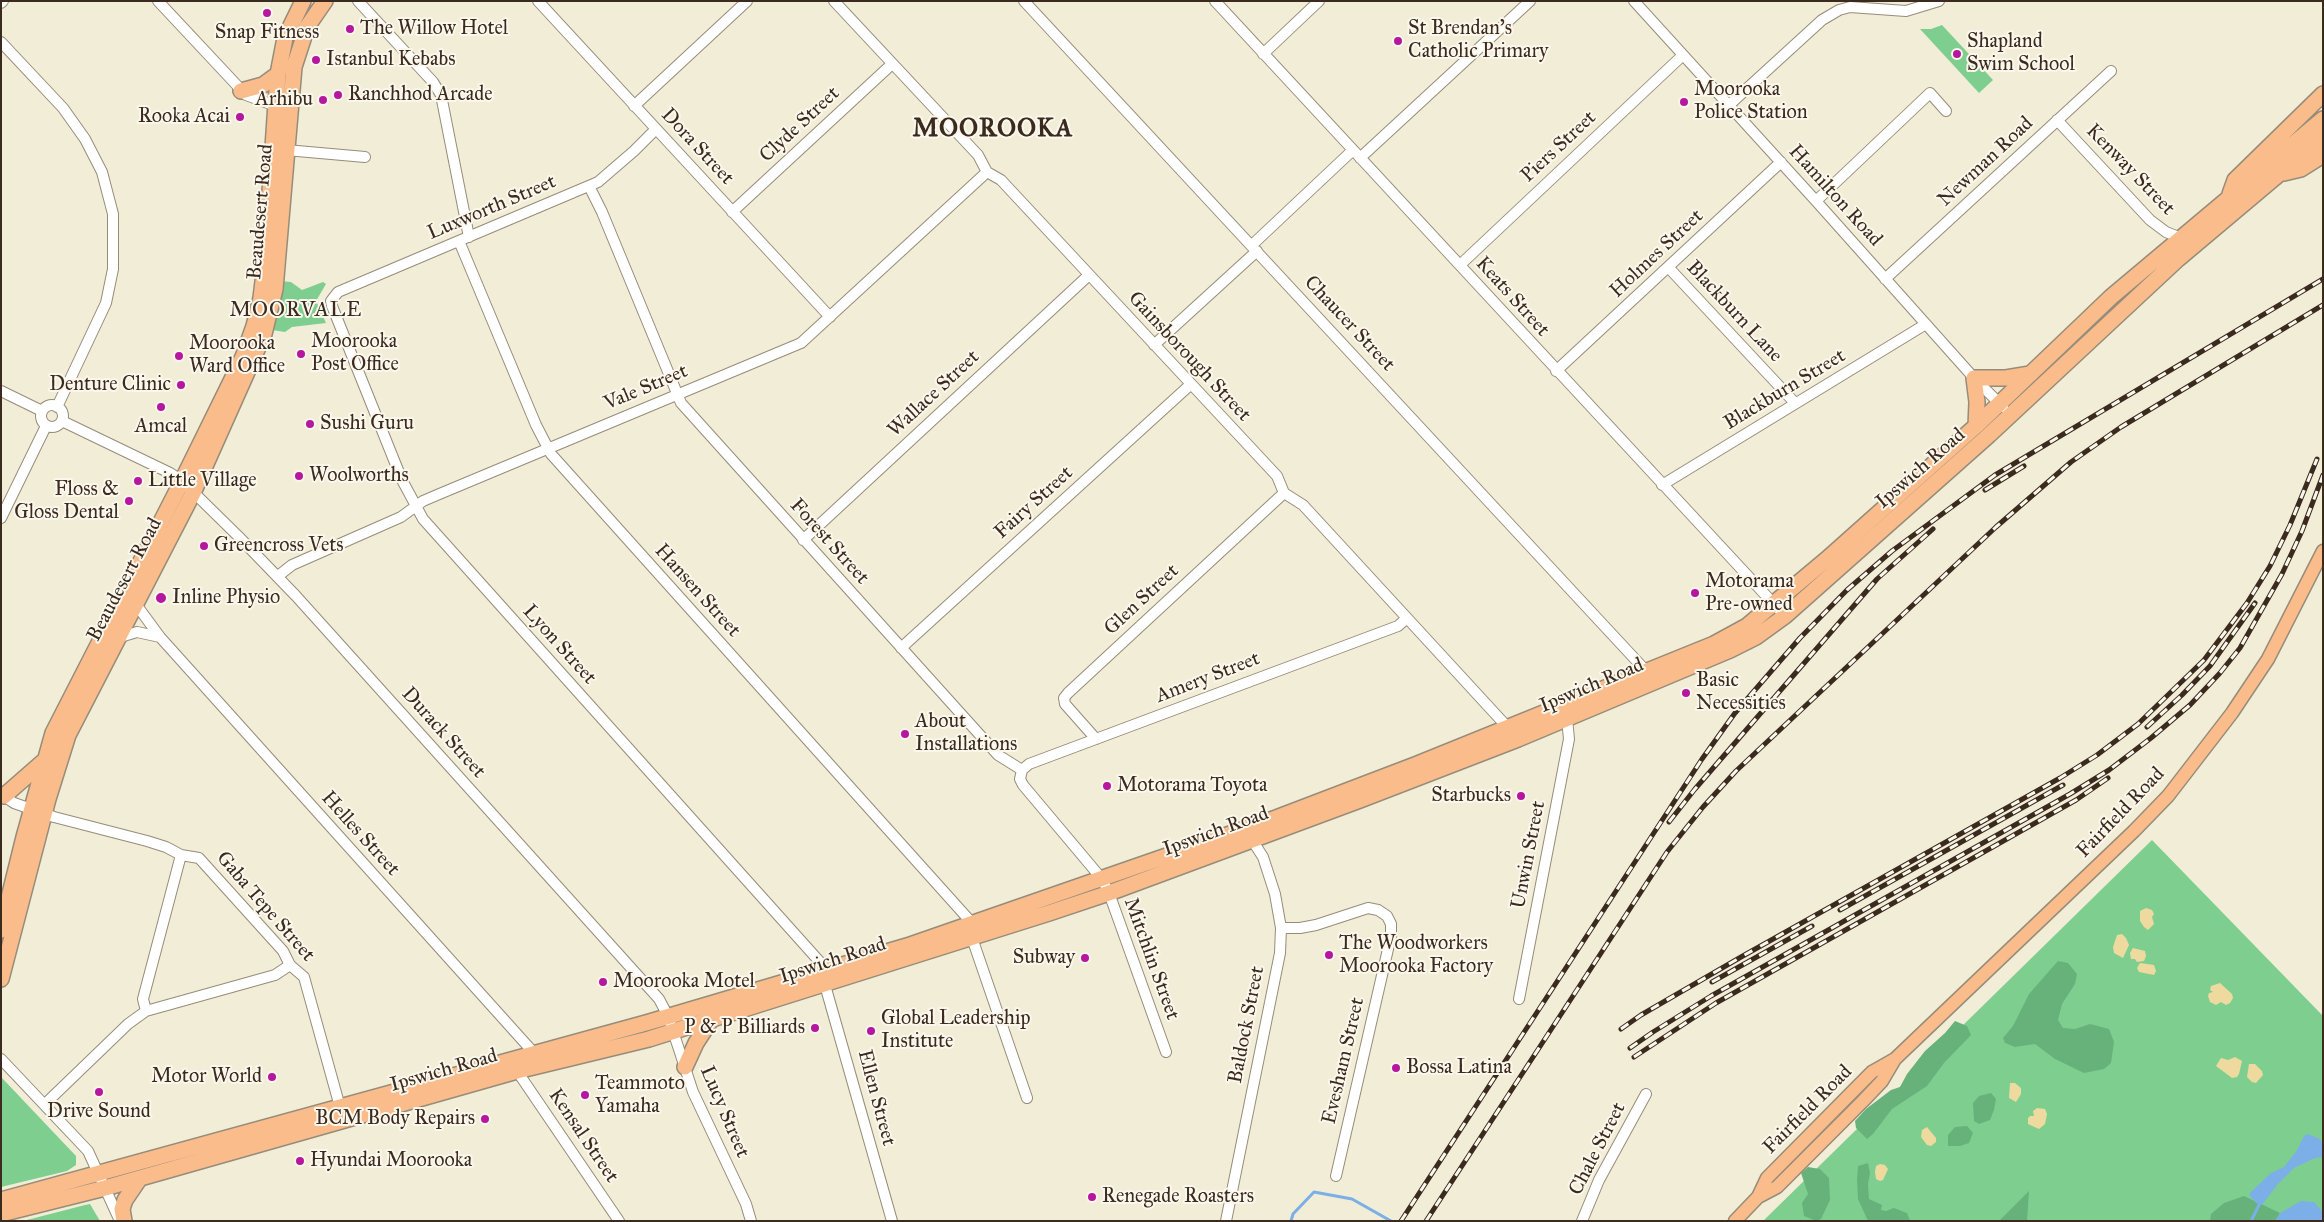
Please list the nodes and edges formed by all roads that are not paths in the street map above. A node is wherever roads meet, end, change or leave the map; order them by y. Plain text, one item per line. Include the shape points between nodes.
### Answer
1 (158, 1) edge
2 (303, 1) edge
3 (325, 1) edge
4 (358, 1) edge
5 (538, 1) edge
6 (747, 1) edge
7 (834, 1) edge
8 (1024, 1) edge
9 (1215, 1) edge
10 (1319, 1) edge
11 (1530, 1) edge
12 (1634, 1) edge
13 (1939, 1) edge
14 (1, 42) edge
15 (1263, 54) junction
16 (1683, 55) junction
17 (892, 64) junction
18 (2111, 71) dead end
19 (278, 74) junction
20 (241, 90) junction
21 (2323, 94) edge
22 (1729, 105) junction
23 (634, 106) junction
24 (282, 108) junction
25 (1946, 111) dead end
26 (2323, 119) edge
27 (2057, 120) junction
28 (656, 129) junction
29 (2323, 137) edge
30 (286, 150) junction
31 (1357, 154) junction
32 (2323, 155) edge
33 (365, 157) dead end
34 (1781, 162) junction
35 (987, 172) junction
36 (2280, 174) junction
37 (589, 186) junction
38 (2229, 198) junction
39 (1816, 200) junction
40 (732, 212) junction
41 (2181, 238) junction
42 (464, 239) junction
43 (1254, 248) junction
44 (1460, 265) junction
45 (1668, 267) junction
46 (1089, 275) junction
47 (1885, 278) junction
48 (331, 301) joint
49 (830, 318) junction
50 (1926, 324) junction
51 (1154, 346) junction
52 (1556, 371) junction
53 (2030, 374) junction
54 (1974, 378) junction
55 (1190, 385) junction
56 (1, 391) edge
57 (676, 394) junction
58 (1796, 403) junction
59 (2000, 404) junction
60 (56, 406) junction
61 (42, 412) junction
62 (2011, 415) junction
63 (62, 420) junction
64 (46, 426) junction
65 (1976, 426) junction
66 (547, 448) junction
67 (182, 482) junction
68 (1662, 485) junction
69 (193, 493) junction
70 (1284, 493) junction
71 (415, 506) junction
72 (1, 518) edge
73 (803, 540) junction
74 (2323, 551) edge
75 (278, 576) junction
76 (135, 603) junction
77 (1774, 604) junction
78 (1784, 616) junction
79 (1407, 618) junction
80 (160, 637) junction
81 (116, 639) junction
82 (901, 648) junction
83 (1647, 672) junction
84 (1567, 719) junction
85 (1508, 727) junction
86 (1518, 739) junction
87 (1096, 740) junction
88 (45, 761) junction
89 (1022, 770) junction
90 (2, 796) edge
91 (38, 812) junction
92 (1252, 840) junction
93 (181, 855) junction
94 (1102, 879) junction
95 (1109, 894) junction
96 (1281, 928) junction
97 (1, 930) edge
98 (972, 931) junction
99 (290, 965) junction
100 (827, 978) junction
101 (1, 979) edge
102 (1519, 998) dead end
103 (146, 1010) junction
104 (668, 1016) junction
105 (711, 1020) junction
106 (673, 1031) junction
107 (1166, 1052) dead end
108 (534, 1053) junction
109 (1, 1059) edge
110 (685, 1067) junction
111 (518, 1072) junction
112 (1646, 1094) dead end
113 (1028, 1098) dead end
114 (45, 1104) junction
115 (340, 1107) junction
116 (99, 1174) junction
117 (1336, 1176) dead end
118 (140, 1178) junction
119 (105, 1188) junction
120 (1, 1200) edge
121 (1, 1214) edge
122 (122, 1221) edge
123 (618, 1221) edge
124 (751, 1221) edge
125 (892, 1221) edge
126 (1226, 1221) edge
127 (1582, 1221) edge
128 (1735, 1221) edge

1 - 20 street
2 - 19 highway, Beaudesert Road via 284,38
3 - 24 highway, Beaudesert Road via 306,27
4 - 42 street, Hansen Street via 433,82 441,95
5 - 23 street, Dora Street
6 - 23 street
7 - 17 street, Gainsborough Street
8 - 43 street, Chaucer Street
9 - 15 street, Keats Street
10 - 15 street
11 - 31 street
12 - 16 street, Hamilton Road
13 - 22 street via 1906,11 1839,10 1822,20
14 - 60 street via 86,139 102,172 113,214 113,269 106,303
15 - 31 street, Keats Street
16 - 22 street, Hamilton Road
16 - 44 street, Piers Street
17 - 35 street, Gainsborough Street via 978,155
17 - 40 street, Clyde Street
18 - 27 street, Newman Road
19 - 20 highway via 263,85
19 - 24 highway, Beaudesert Road
20 - 24 street via 252,99
21 - 38 highway via 2234,180
22 - 34 street, Hamilton Road
23 - 28 street, Dora Street
24 - 30 highway, Beaudesert Road
24 - 67 highway, Beaudesert Road via 258,309 243,357
25 - 39 street via 1930,93
26 - 38 highway, Ipswich Road
27 - 41 street, Kenway Street via 2150,220
27 - 47 street, Newman Road
28 - 37 street, Luxworth Street via 610,174
28 - 40 street, Dora Street
29 - 36 highway, Ipswich Road
30 - 33 street
30 - 69 highway, Beaudesert Road via 270,315 258,353
31 - 43 street
31 - 44 street, Keats Street
32 - 36 highway via 2301,169
34 - 39 street, Hamilton Road
34 - 45 street, Holmes Street
35 - 46 street, Gainsborough Street via 1001,180
35 - 49 street, Vale Street
36 - 62 highway, Ipswich Road via 2172,264
37 - 42 street, Luxworth Street
37 - 57 street, Forest Street via 658,344
38 - 41 highway, Ipswich Road
39 - 47 street, Hamilton Road
40 - 49 street, Dora Street
41 - 53 highway, Ipswich Road via 2111,297
42 - 48 street, Luxworth Street via 338,292
42 - 66 street, Hansen Street
43 - 51 street
43 - 83 street, Chaucer Street
44 - 52 street, Keats Street
45 - 52 street, Holmes Street
45 - 58 street, Blackburn Lane
46 - 51 street, Gainsborough Street
46 - 73 street, Wallace Street
47 - 50 street, Hamilton Road
48 - 71 street, Lyon Street via 350,355
49 - 57 street, Vale Street via 796,346
50 - 54 street, Hamilton Road
50 - 58 street, Blackburn Street
51 - 55 street, Gainsborough Street
52 - 68 street, Keats Street
53 - 54 highway
53 - 59 highway, Ipswich Road
54 - 59 street, Hamilton Road
54 - 65 highway
55 - 70 street, Gainsborough Street via 1277,476
55 - 82 street, Fairy Street
56 - 61 street
57 - 66 street, Vale Street
57 - 73 street, Forest Street via 688,412
58 - 68 street, Blackburn Street
59 - 62 street, Hamilton Road
59 - 65 highway, Ipswich Road
60 - 61 street via 50,405
60 - 63 street
61 - 64 street via 41,418
62 - 78 highway, Ipswich Road
63 - 64 street via 53,427
63 - 67 street, Durack Street
64 - 72 street
65 - 77 highway, Ipswich Road
66 - 71 street, Vale Street
66 - 98 street, Hansen Street
67 - 69 street, Durack Street
67 - 88 highway, Beaudesert Road via 53,733
68 - 77 street, Keats Street
69 - 75 street, Durack Street
69 - 76 highway, Beaudesert Road
70 - 79 street, Gainsborough Street via 1303,505
70 - 87 street, Glen Street via 1064,698 1065,704
71 - 75 street, Vale Street via 400,518 301,561
71 - 100 street, Lyon Street via 431,529
73 - 82 street, Forest Street
74 - 128 main road, Fairfield Road via 2268,659 2232,713 2168,796 1894,1059 1882,1081 1778,1187 1758,1197
75 - 104 street, Durack Street via 652,992
76 - 80 street, Helles Street
76 - 81 highway, Beaudesert Road
77 - 78 street, Keats Street
77 - 83 highway, Ipswich Road via 1728,637
78 - 84 highway, Ipswich Road via 1756,637 1730,650
79 - 85 street, Gainsborough Street
79 - 87 street, Amery Street via 1398,626
80 - 81 street via 137,632
80 - 108 street, Helles Street
81 - 91 highway, Beaudesert Road via 68,736
82 - 89 street, Forest Street via 998,756
83 - 85 highway, Ipswich Road
84 - 86 highway, Ipswich Road
84 - 102 street, Unwin Street via 1569,739
85 - 86 street, Gainsborough Street
85 - 94 highway, Ipswich Road via 1289,813
86 - 92 highway, Ipswich Road
87 - 89 street, Amery Street via 1029,764
88 - 90 highway
88 - 91 highway, Beaudesert Road
89 - 94 street via 1020,779 1023,786
90 - 91 street, Gaba Tepe Street
91 - 93 street, Gaba Tepe Street via 166,847
91 - 97 highway, Beaudesert Road
91 - 101 highway, Beaudesert Road
92 - 95 highway, Ipswich Road
92 - 96 street, Baldock Street via 1263,857 1275,894
93 - 99 street, Gaba Tepe Street via 194,856 205,865 283,951
93 - 103 street via 143,999
94 - 95 street, Mitchlin Street
94 - 98 highway, Ipswich Road
95 - 98 highway, Ipswich Road
95 - 107 street, Mitchlin Street
96 - 117 street, Evesham Street via 1300,928 1368,908 1378,910 1392,924
96 - 126 street, Baldock Street via 1280,953
98 - 100 highway, Ipswich Road
98 - 113 street
99 - 103 street via 275,975
99 - 115 street, Gaba Tepe Street via 306,981
100 - 104 highway, Ipswich Road
100 - 105 highway, Ipswich Road
100 - 125 street, Ellen Street
103 - 114 street
104 - 106 street, Lucy Street
104 - 108 highway, Ipswich Road
105 - 106 highway, Ipswich Road
105 - 110 highway
106 - 110 street, Lucy Street
106 - 111 highway, Ipswich Road
108 - 115 highway, Ipswich Road
109 - 114 street
110 - 124 street, Lucy Street
111 - 118 highway, Ipswich Road
111 - 123 street, Kensal Street
112 - 127 street, Chale Street via 1599,1180
114 - 116 street via 88,1151
115 - 116 highway, Ipswich Road
116 - 119 street
116 - 120 highway, Ipswich Road
118 - 119 highway, Ipswich Road
118 - 122 highway via 125,1200
119 - 121 highway, Ipswich Road
119 - 122 street

